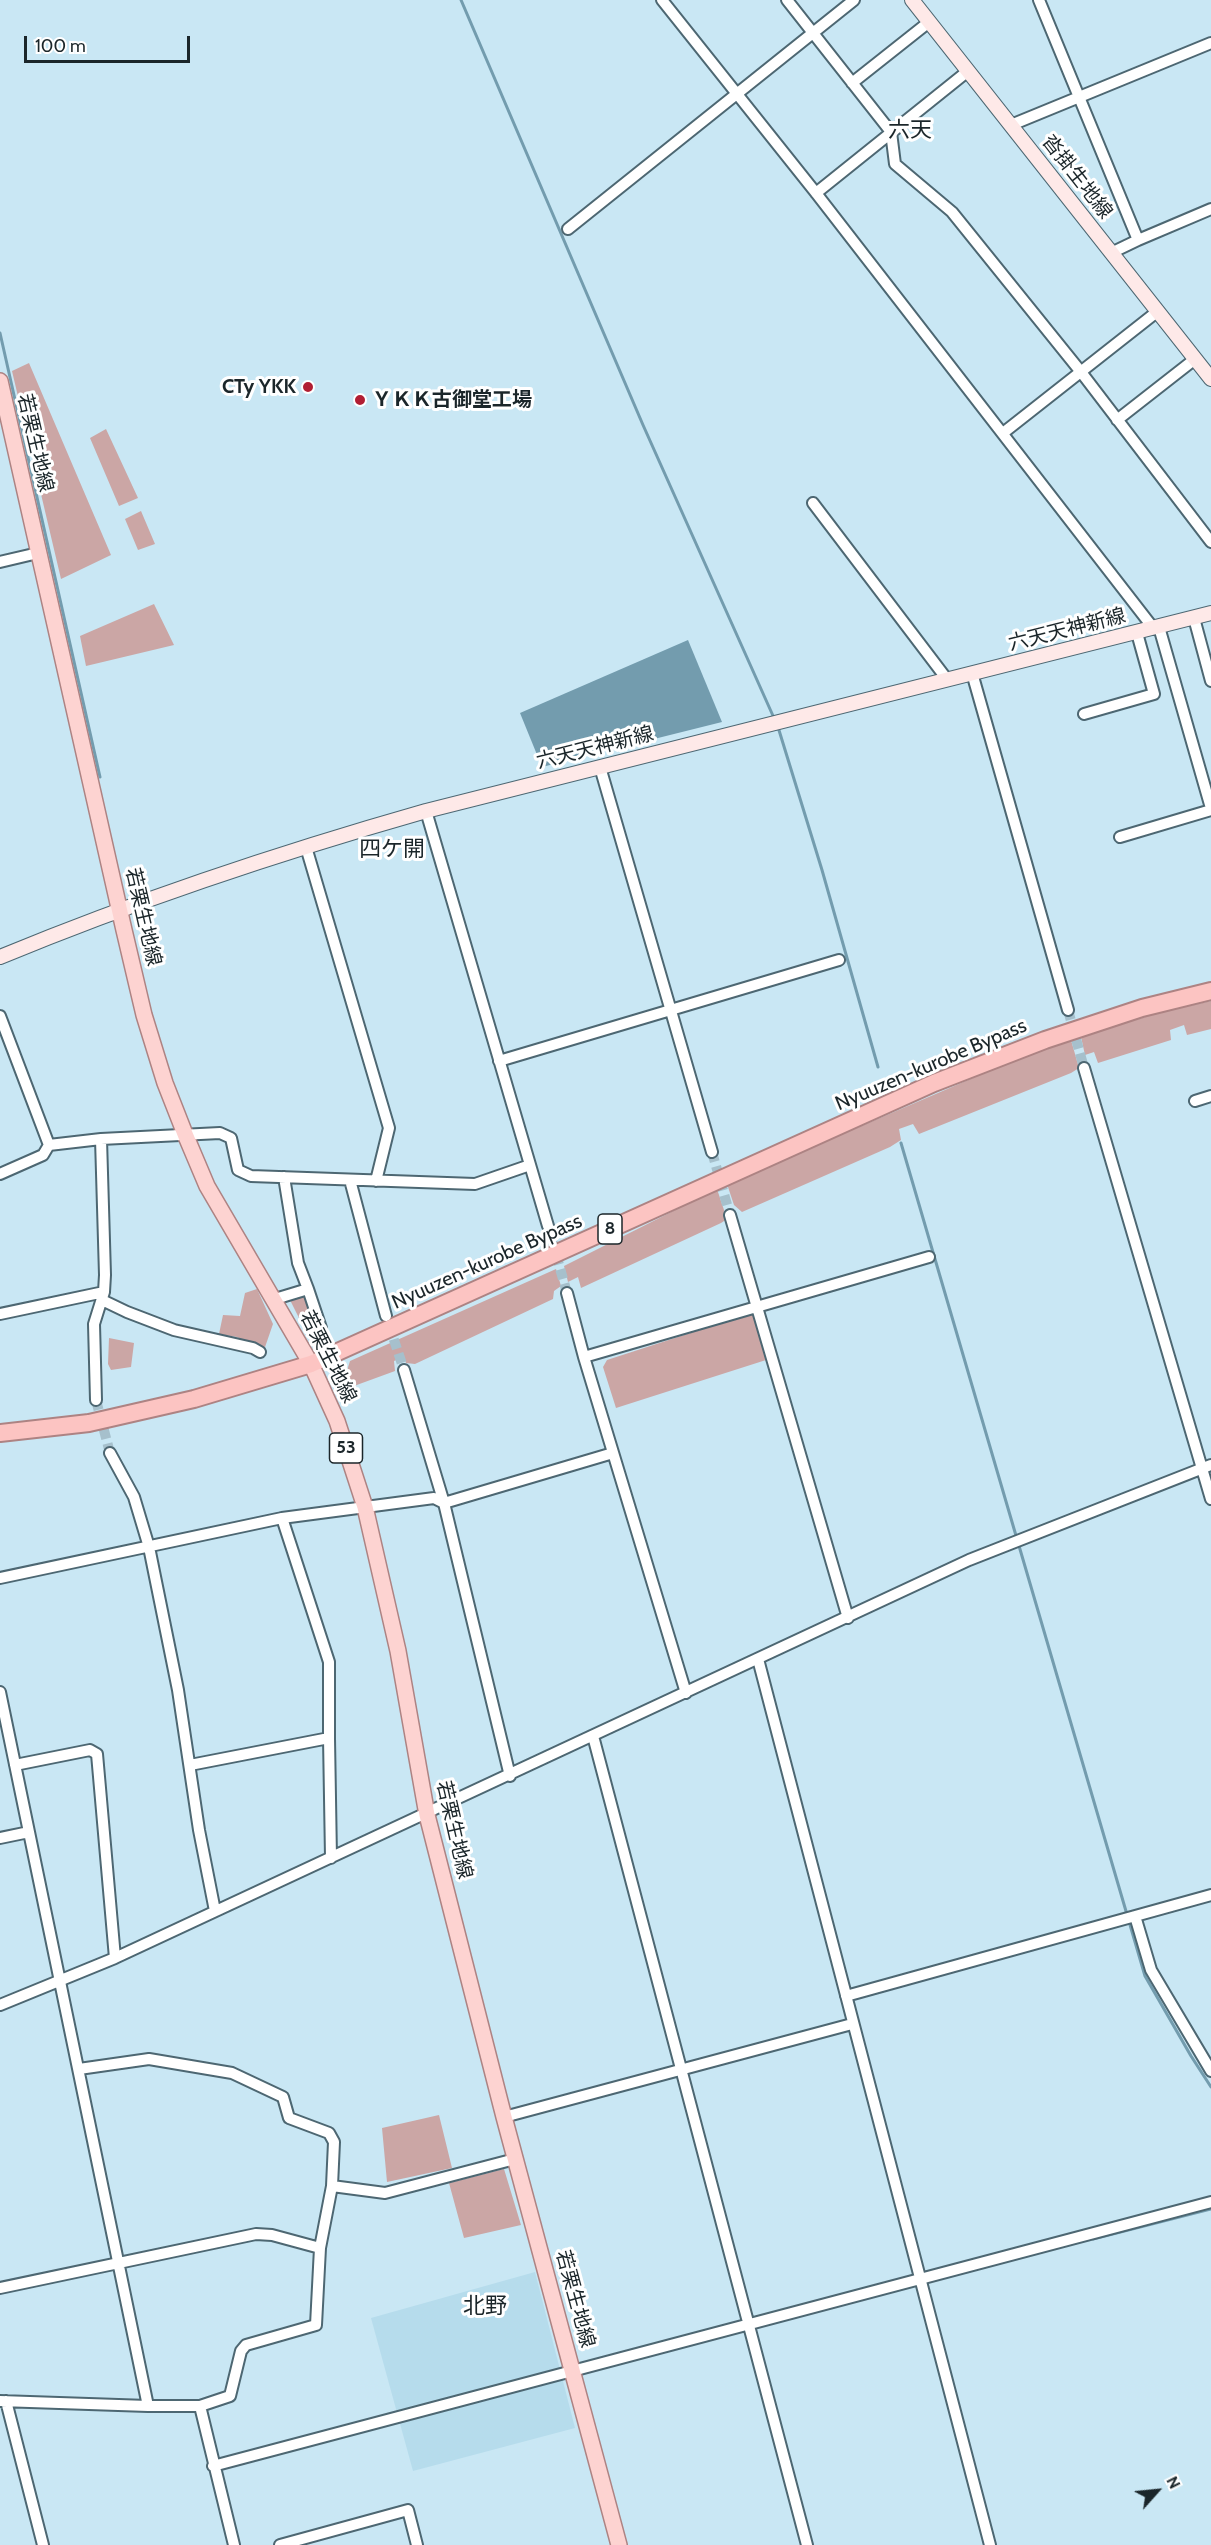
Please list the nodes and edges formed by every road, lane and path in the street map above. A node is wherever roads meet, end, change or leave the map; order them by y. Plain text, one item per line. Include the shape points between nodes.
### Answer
1 (662, 0) edge
2 (787, 0) edge
3 (854, 0) edge
4 (912, 0) edge
5 (1039, 0) edge
6 (929, 22) junction
7 (812, 33) junction
8 (1211, 43) edge
9 (968, 71) junction
10 (852, 83) junction
11 (735, 94) junction
12 (1079, 98) junction
13 (1011, 125) junction
14 (891, 132) junction
15 (816, 193) junction
16 (1211, 209) edge
17 (568, 229) dead end
18 (1138, 240) junction
19 (1112, 253) junction
20 (1158, 311) junction
21 (1195, 360) junction
22 (1081, 372) junction
23 (1211, 379) edge
24 (0, 381) edge
25 (1117, 420) junction
26 (1003, 433) junction
27 (813, 503) dead end
28 (1211, 542) edge
29 (38, 553) junction
30 (0, 562) edge
31 (1211, 613) edge
32 (1194, 618) junction
33 (1157, 628) junction
34 (1137, 633) junction
35 (972, 673) junction
36 (946, 678) junction
37 (1211, 681) edge
38 (1084, 714) dead end
39 (600, 767) junction
40 (1211, 809) edge
41 (426, 811) junction
42 (1120, 837) dead end
43 (306, 847) junction
44 (120, 911) junction
45 (0, 957) edge
46 (839, 960) dead end
47 (1211, 991) edge
48 (1068, 1010) tunnel mouth
49 (670, 1011) junction
50 (0, 1016) edge
51 (499, 1061) junction
52 (1084, 1068) tunnel mouth
53 (1211, 1096) edge
54 (1195, 1101) dead end
55 (185, 1134) junction
56 (101, 1139) junction
57 (49, 1145) junction
58 (712, 1152) tunnel mouth
59 (530, 1165) junction
60 (0, 1173) edge
61 (284, 1177) junction
62 (350, 1180) junction
63 (376, 1181) junction
64 (730, 1215) tunnel mouth
65 (548, 1226) tunnel mouth
66 (929, 1257) dead end
67 (308, 1288) junction
68 (567, 1293) tunnel mouth
69 (103, 1296) junction
70 (275, 1299) junction
71 (757, 1307) junction
72 (0, 1314) edge
73 (386, 1316) tunnel mouth
74 (321, 1328) dead end
75 (260, 1352) dead end
76 (584, 1357) junction
77 (311, 1364) junction
78 (404, 1370) tunnel mouth
79 (96, 1400) tunnel mouth
80 (0, 1433) edge
81 (110, 1453) tunnel mouth
82 (613, 1453) junction
83 (1207, 1467) edge
84 (1211, 1499) edge
85 (444, 1503) junction
86 (365, 1507) junction
87 (282, 1518) junction
88 (149, 1547) junction
89 (0, 1578) edge
90 (848, 1618) junction
91 (758, 1659) junction
92 (0, 1692) edge
93 (686, 1693) junction
94 (593, 1736) junction
95 (329, 1738) junction
96 (15, 1765) junction
97 (190, 1765) junction
98 (510, 1776) junction
99 (427, 1815) junction
100 (29, 1832) junction
101 (0, 1838) edge
102 (331, 1858) junction
103 (1211, 1895) edge
104 (215, 1911) junction
105 (1135, 1916) junction
106 (115, 1958) junction
107 (58, 1981) junction
108 (846, 1996) junction
109 (0, 2005) edge
110 (852, 2024) junction
111 (79, 2069) junction
112 (681, 2070) junction
113 (1211, 2071) edge
114 (504, 2117) junction
115 (515, 2159) junction
116 (332, 2187) junction
117 (1211, 2202) edge
118 (320, 2248) junction
119 (118, 2264) junction
120 (919, 2278) junction
121 (0, 2288) edge
122 (748, 2324) junction
123 (572, 2371) junction
124 (3, 2401) edge
125 (148, 2406) junction
126 (200, 2406) junction
127 (213, 2466) junction
128 (43, 2545) edge
129 (234, 2545) edge
130 (280, 2545) edge
131 (417, 2545) edge
132 (619, 2545) edge
133 (807, 2545) edge
134 (990, 2545) edge

1 - 11 street
2 - 7 street
3 - 7 street
4 - 6 main road, 沓掛生地線
5 - 12 street
6 - 9 main road, 沓掛生地線
6 - 10 street
7 - 10 street
7 - 11 street
8 - 12 street
9 - 13 main road, 沓掛生地線
9 - 14 street
10 - 14 street
11 - 15 street
11 - 17 street
12 - 13 street
12 - 18 street
13 - 19 main road, 沓掛生地線
14 - 15 street
14 - 22 street via 895,164 952,212
15 - 26 street
16 - 18 street
18 - 19 street
19 - 20 main road, 沓掛生地線
20 - 21 main road, 沓掛生地線
20 - 22 street
21 - 23 main road, 沓掛生地線
21 - 25 street
22 - 25 street
22 - 26 street
24 - 29 main road, 若栗生地線 / 53
25 - 28 street
26 - 33 street
27 - 36 street
29 - 30 street
29 - 44 main road, 若栗生地線 / 53
31 - 32 main road, 六天天神新線
32 - 33 main road, 六天天神新線
32 - 37 street
33 - 34 main road, 六天天神新線
33 - 40 street
34 - 35 main road, 六天天神新線
34 - 38 street via 1154,694
35 - 36 main road, 六天天神新線
35 - 48 street
36 - 39 main road, 六天天神新線
39 - 41 main road, 六天天神新線
39 - 49 street
40 - 42 street
41 - 43 main road, 六天天神新線
41 - 51 street
43 - 44 main road, 六天天神新線
43 - 63 street via 388,1128
44 - 45 main road, 六天天神新線
44 - 55 main road, 若栗生地線 / 53 via 144,1015
46 - 49 street
47 - 77 highway, Nyuuzen-kurobe Bypass / 8 via 1142,1008 1045,1040 934,1083
49 - 51 street
49 - 58 street
50 - 57 street
51 - 59 street
52 - 83 street
53 - 54 street
55 - 56 street
55 - 61 street via 220,1133 231,1138 238,1170 251,1176
55 - 70 main road, 若栗生地線 / 53 via 207,1186
56 - 57 street
56 - 69 street
57 - 60 street via 43,1155
59 - 63 street via 475,1184
59 - 65 street
61 - 62 street
61 - 67 street via 298,1263
62 - 63 street
62 - 73 street
64 - 71 street
66 - 71 street
67 - 70 street
67 - 74 street
68 - 76 street
69 - 72 street
69 - 75 street via 152,1322
69 - 79 street via 94,1324
70 - 77 main road, 若栗生地線 / 53
71 - 76 street
71 - 90 street
76 - 82 street
77 - 80 highway, Nyuuzen-kurobe Bypass / 8 via 194,1399 89,1423
77 - 86 main road, 若栗生地線 / 53 via 337,1421
78 - 85 street
81 - 88 street via 134,1497
82 - 85 street
82 - 93 street
83 - 84 street
83 - 90 street via 969,1560
85 - 86 street via 434,1498
85 - 98 street
86 - 87 street
86 - 99 main road, 若栗生地線 / 53 via 398,1652
87 - 88 street
87 - 95 street via 329,1662
88 - 89 street
88 - 97 street
90 - 91 street
91 - 93 street
91 - 108 street
92 - 96 street
93 - 94 street
94 - 98 street
94 - 112 street
95 - 97 street
95 - 102 street
96 - 100 street
96 - 106 street via 90,1750 97,1754
97 - 104 street
98 - 99 street
99 - 102 street
99 - 114 main road, 若栗生地線 / 53
100 - 101 street
100 - 107 street
102 - 104 street
103 - 105 street
104 - 106 street
105 - 108 street
105 - 113 street via 1151,1970
106 - 107 street
107 - 109 street
107 - 111 street
108 - 110 street
110 - 112 street
110 - 120 street
111 - 116 street via 149,2059 232,2073 283,2097 289,2118 329,2133 334,2142
111 - 119 street
112 - 114 street
112 - 122 street
114 - 115 main road, 若栗生地線 / 53
115 - 116 street via 385,2193
115 - 123 main road, 若栗生地線 / 53
116 - 118 street
117 - 120 street
118 - 119 street via 256,2234
118 - 126 street via 316,2325 246,2345 230,2396
119 - 121 street
119 - 125 street
120 - 122 street
120 - 134 street
122 - 123 street
122 - 133 street
123 - 127 street
123 - 132 main road, 若栗生地線 / 53
124 - 125 street
124 - 128 street
125 - 126 street
126 - 127 street
127 - 129 street
130 - 131 street via 408,2510

